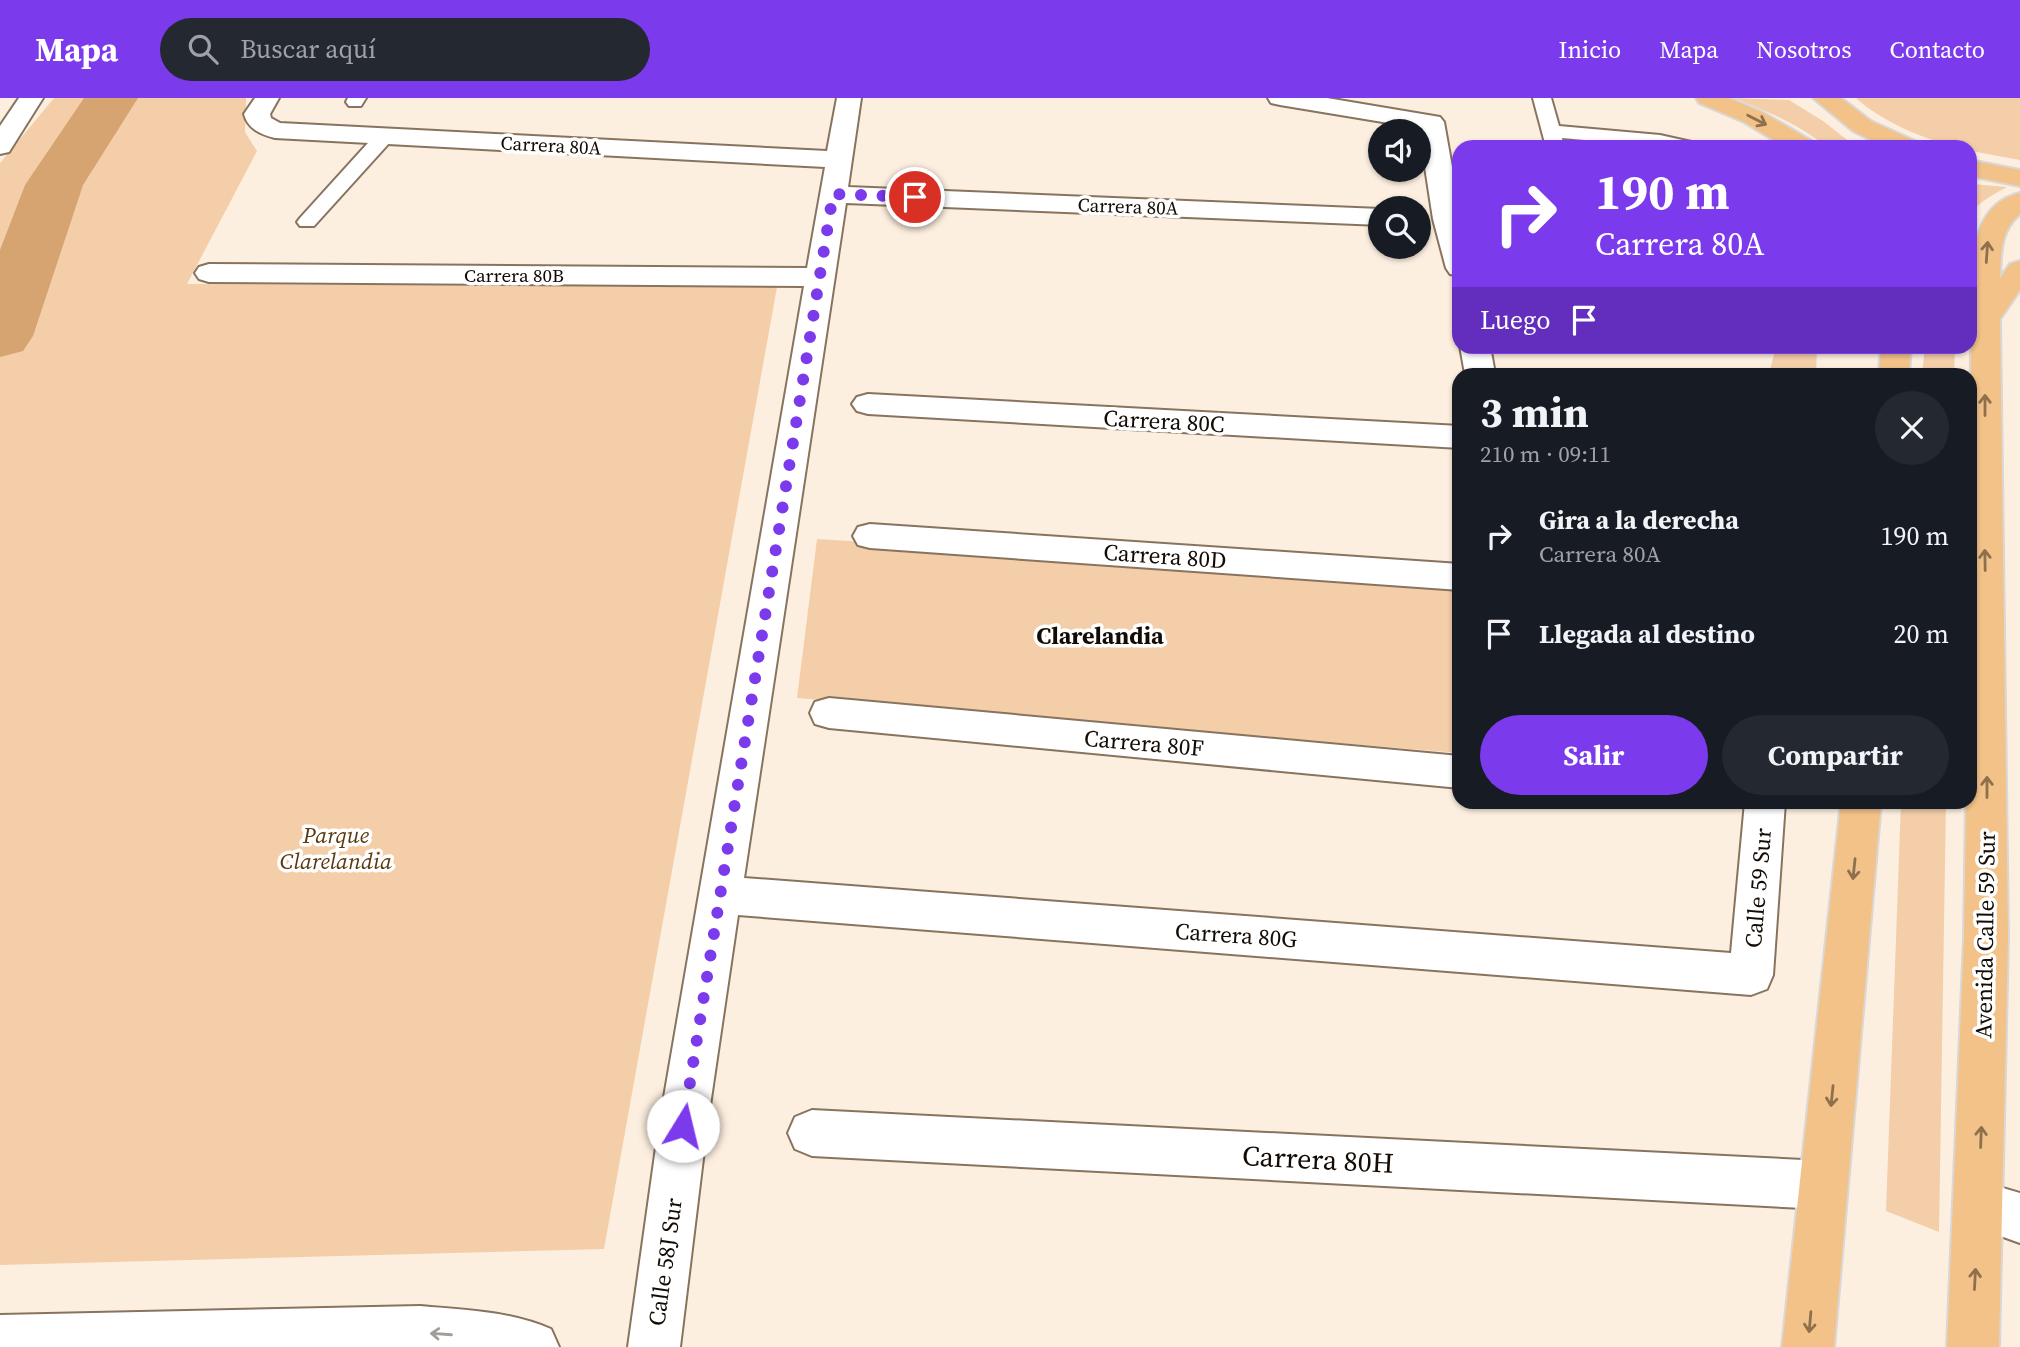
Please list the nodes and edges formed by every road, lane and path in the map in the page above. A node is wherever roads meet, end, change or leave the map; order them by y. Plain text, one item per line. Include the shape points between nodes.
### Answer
1 (31, 98) edge
2 (267, 98) edge
3 (849, 98) edge
4 (1280, 98) edge
5 (1542, 98) edge
6 (1707, 98) edge
7 (1823, 100) edge
8 (7, 121) edge
9 (1862, 126) junction
10 (384, 136) junction
11 (1553, 139) edge
12 (1606, 140) edge
13 (1791, 140) edge
14 (1875, 140) edge
15 (1891, 140) edge
16 (0, 146) edge
17 (1977, 169) edge
18 (836, 177) junction
19 (2020, 178) edge
20 (2020, 201) edge
21 (1368, 216) edge
22 (1452, 216) edge
23 (1431, 219) edge
24 (1452, 220) edge
25 (307, 222) dead end
26 (2020, 270) edge
27 (209, 272) dead end
28 (820, 277) junction
29 (1986, 317) junction
30 (869, 404) dead end
31 (1452, 438) edge
32 (870, 536) dead end
33 (1452, 576) edge
34 (829, 713) dead end
35 (1452, 771) edge
36 (1764, 809) edge
37 (1860, 809) edge
38 (720, 895) junction
39 (1751, 975) joint
40 (812, 1133) dead end
41 (1823, 1185) junction
42 (2000, 1211) edge
43 (0, 1341) edge
44 (533, 1347) edge
45 (654, 1347) edge
46 (1808, 1347) edge
47 (1973, 1347) edge

1 - 8 street
2 - 10 street, Carrera 80A via 257,114 259,122 275,130
3 - 18 street, Calle 58J Sur
4 - 22 street via 1431,122
5 - 11 lane
6 -> 13 main road
7 - 9 main road
8 - 16 street
9 - 14 main road
9 - 15 main road
10 - 18 street, Carrera 80A
10 - 25 lane
11 - 12 lane
17 - 19 main road
18 - 21 street, Carrera 80A
18 - 28 street, Calle 58J Sur
29 -> 20 main road, Avenida Calle 59 Sur via 1988,238 1993,224
23 - 24 street
26 - 29 main road
27 - 28 street, Carrera 80B
28 - 38 street, Calle 58J Sur
42 -> 29 main road, Avenida Calle 59 Sur via 1986,937
30 - 31 street, Carrera 80C
32 - 33 street, Carrera 80D
34 - 35 street, Carrera 80F
36 - 39 street, Calle 59 Sur
37 -> 41 main road
38 - 39 street, Carrera 80G
38 - 45 street, Calle 58J Sur
40 - 41 street, Carrera 80H
41 -> 46 main road
47 -> 42 main road, Avenida Calle 59 Sur
44 -> 43 street via 420,1332

